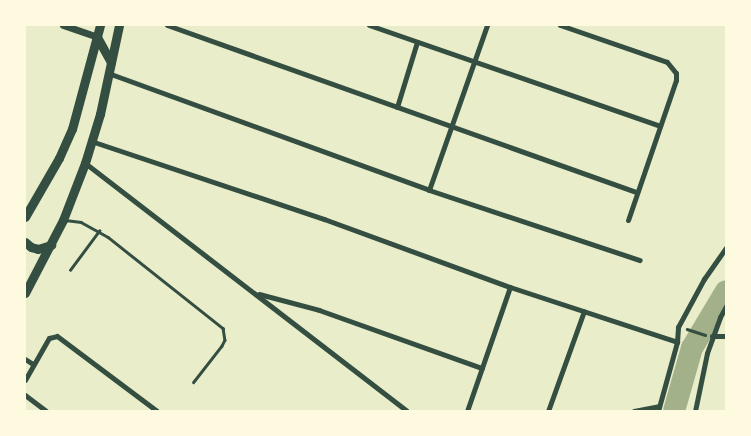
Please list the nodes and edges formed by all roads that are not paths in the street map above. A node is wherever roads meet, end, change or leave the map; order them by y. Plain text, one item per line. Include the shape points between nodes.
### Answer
1 (64, 25) edge
2 (100, 25) edge
3 (119, 25) edge
4 (167, 25) edge
5 (369, 25) edge
6 (487, 25) edge
7 (560, 25) edge
8 (97, 37) junction
9 (417, 42) junction
10 (475, 61) junction
11 (111, 62) junction
12 (108, 73) junction
13 (396, 107) junction
14 (452, 126) junction
15 (660, 126) junction
16 (92, 142) junction
17 (85, 163) junction
18 (429, 190) junction
19 (637, 192) junction
20 (25, 217) edge
21 (63, 220) junction
22 (628, 220) dead end
23 (99, 231) junction
24 (25, 242) edge
25 (52, 245) junction
26 (726, 248) edge
27 (640, 260) dead end
28 (70, 270) dead end
29 (510, 287) junction
30 (25, 293) edge
31 (256, 293) junction
32 (726, 306) edge
33 (584, 311) junction
34 (712, 336) junction
35 (726, 336) edge
36 (677, 342) junction
37 (25, 359) edge
38 (33, 364) junction
39 (482, 368) junction
40 (25, 380) edge
41 (194, 382) dead end
42 (25, 395) edge
43 (659, 409) edge
44 (46, 411) edge
45 (157, 411) edge
46 (408, 411) edge
47 (467, 411) edge
48 (548, 411) edge
49 (634, 411) edge
50 (695, 411) edge

1 - 8 street
2 - 8 main road
3 - 11 main road
4 - 13 street
5 - 9 street
6 - 10 street
7 - 15 street via 667,62 673,68 676,80
8 - 11 main road
8 - 20 main road via 72,129
9 - 10 street
9 - 13 street
10 - 14 street
10 - 15 street
11 - 12 main road
12 - 16 main road
12 - 18 street
13 - 14 street
14 - 18 street
14 - 19 street
15 - 19 street
16 - 17 main road
16 - 29 street via 324,219
17 - 21 main road
17 - 31 street
18 - 27 street
19 - 22 street
21 - 23 lane via 82,222
21 - 25 main road
23 - 28 lane
23 - 41 lane via 223,328 225,340 222,346
24 - 25 main road via 38,249
25 - 30 main road
26 - 36 street via 704,279 678,327
29 - 33 street
29 - 39 street
31 - 39 street via 319,310
31 - 46 street
32 - 34 street
33 - 36 street
33 - 48 street
34 - 35 street
34 - 50 street
36 - 43 street
37 - 38 street
38 - 40 street
38 - 45 street via 48,338 56,336
39 - 47 street
42 - 44 street
43 - 49 street

